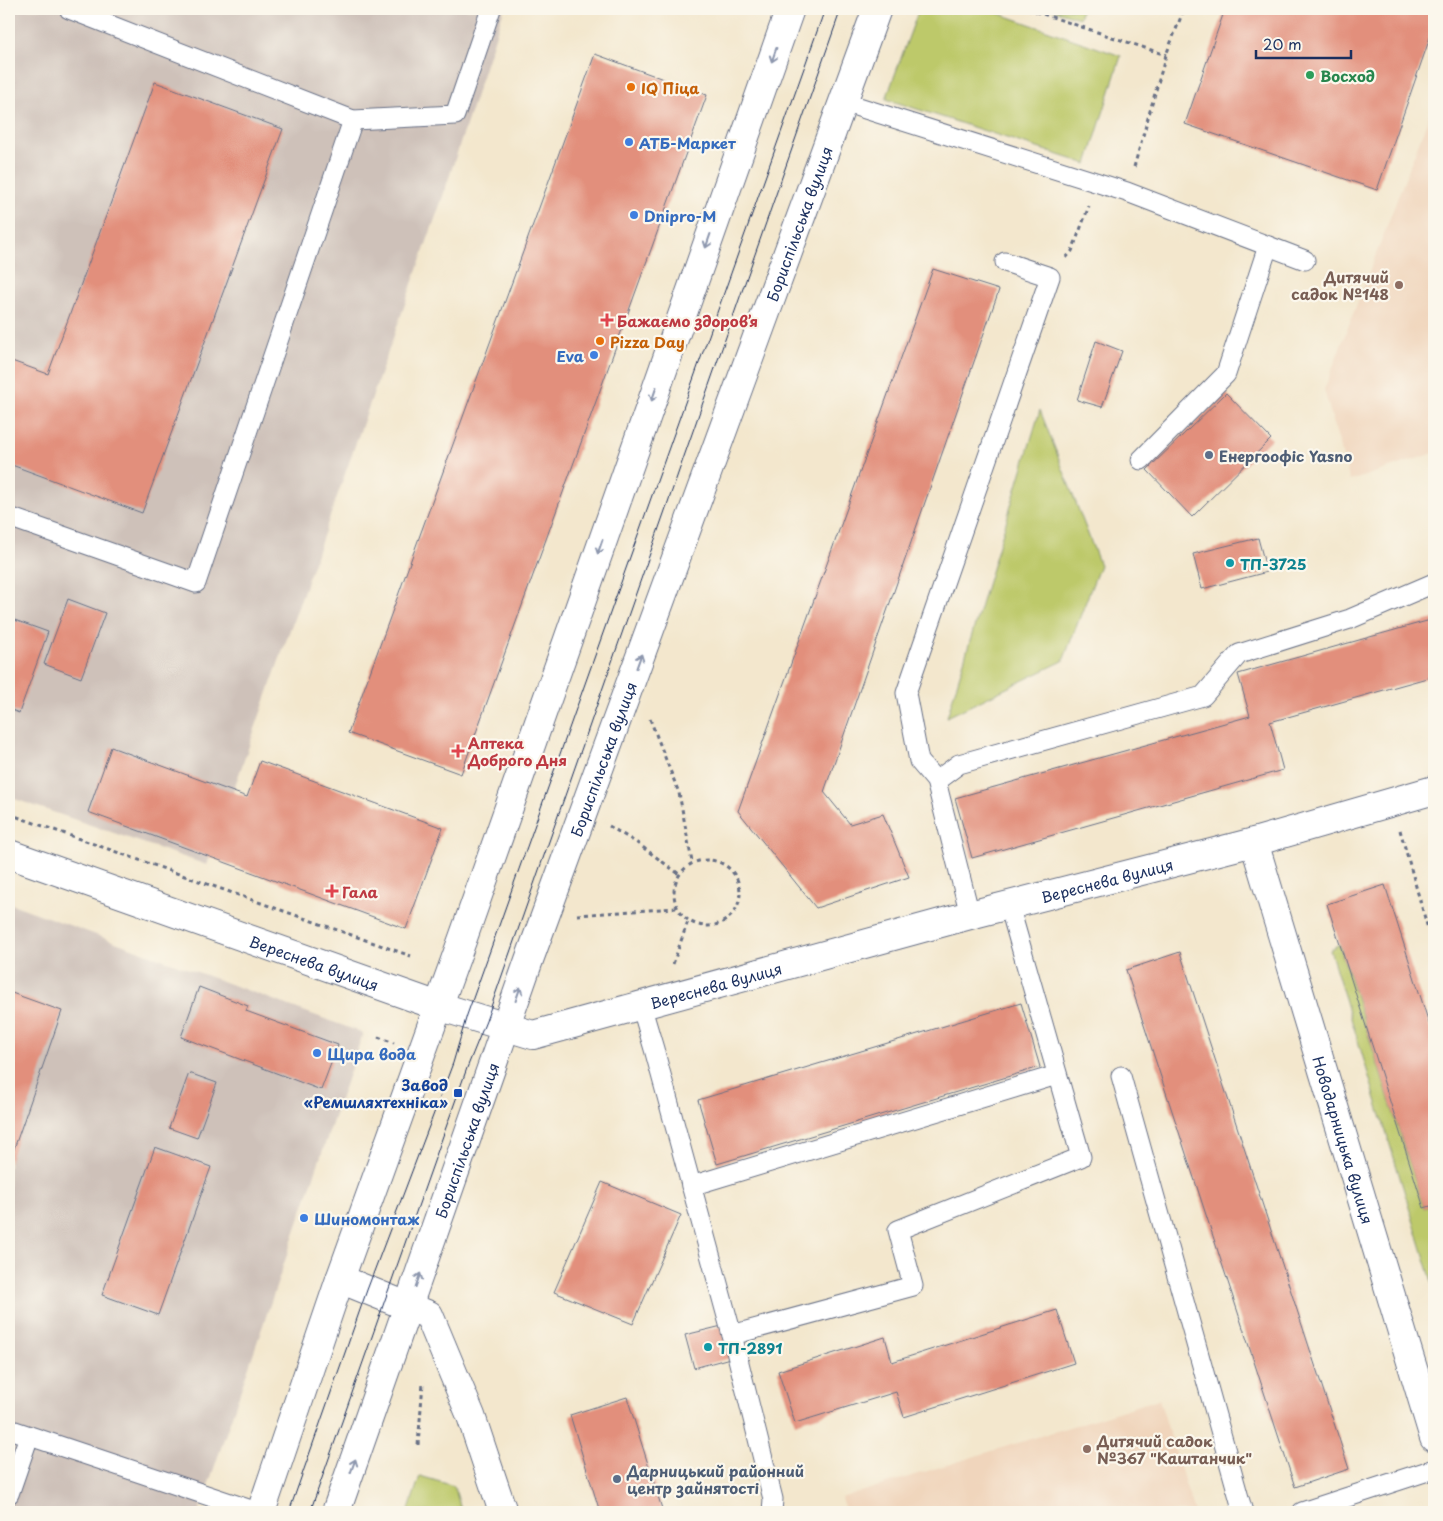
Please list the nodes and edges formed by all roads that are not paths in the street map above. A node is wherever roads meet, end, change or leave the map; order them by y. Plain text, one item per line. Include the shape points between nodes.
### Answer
1 (69, 9) edge
2 (492, 9) edge
3 (790, 9) edge
4 (877, 9) edge
5 (843, 102) junction
6 (353, 120) junction
7 (1268, 246) junction
8 (1305, 260) dead end
9 (1005, 262) dead end
10 (1141, 460) dead end
11 (9, 517) edge
12 (1434, 583) edge
13 (936, 781) junction
14 (1434, 790) edge
15 (1254, 842) junction
16 (9, 854) edge
17 (1009, 905) junction
18 (970, 915) junction
19 (641, 1005) junction
20 (438, 1006) junction
21 (507, 1027) junction
22 (1057, 1075) junction
23 (1121, 1076) dead end
24 (692, 1186) junction
25 (340, 1279) junction
26 (409, 1306) junction
27 (732, 1335) junction
28 (9, 1429) edge
29 (29, 1436) junction
30 (1434, 1438) edge
31 (1434, 1469) edge
32 (9, 1494) edge
33 (259, 1512) edge
34 (336, 1512) edge
35 (503, 1512) edge
36 (772, 1512) edge
37 (1243, 1512) edge
38 (1302, 1512) edge

1 - 6 lane
2 - 6 lane via 455,116
3 -> 20 main road
4 - 5 main road, Бориспільська вулиця
5 - 7 lane via 1127,192
21 -> 5 main road, Бориспільська вулиця
6 - 11 lane via 196,583
7 - 8 lane
7 - 10 lane via 1226,374
9 - 13 lane via 1050,278 906,693 919,761
12 - 13 lane via 1350,619 1239,654 1203,696 959,764
13 - 18 lane
14 - 15 main road, Вереснева вулиця
15 - 17 main road, Вереснева вулиця
15 - 30 main road, Новодарницька вулиця
16 - 20 main road, Вереснева вулиця
17 - 18 main road, Вереснева вулиця
17 - 22 lane
18 - 19 main road, Вереснева вулиця
19 - 21 main road, Вереснева вулиця via 532,1035
19 - 24 lane
20 - 21 main road, Вереснева вулиця
20 - 25 main road
26 -> 21 main road, Бориспільська вулиця
22 - 24 lane
22 - 27 lane via 1081,1157 898,1230 913,1286
23 - 37 lane
24 - 27 lane
25 - 26 main road
25 - 33 main road
34 -> 26 main road, Бориспільська вулиця
26 - 35 main road via 429,1314 471,1416
27 - 36 lane via 773,1499
28 - 29 lane
29 - 32 lane
29 - 33 lane
31 - 38 lane

